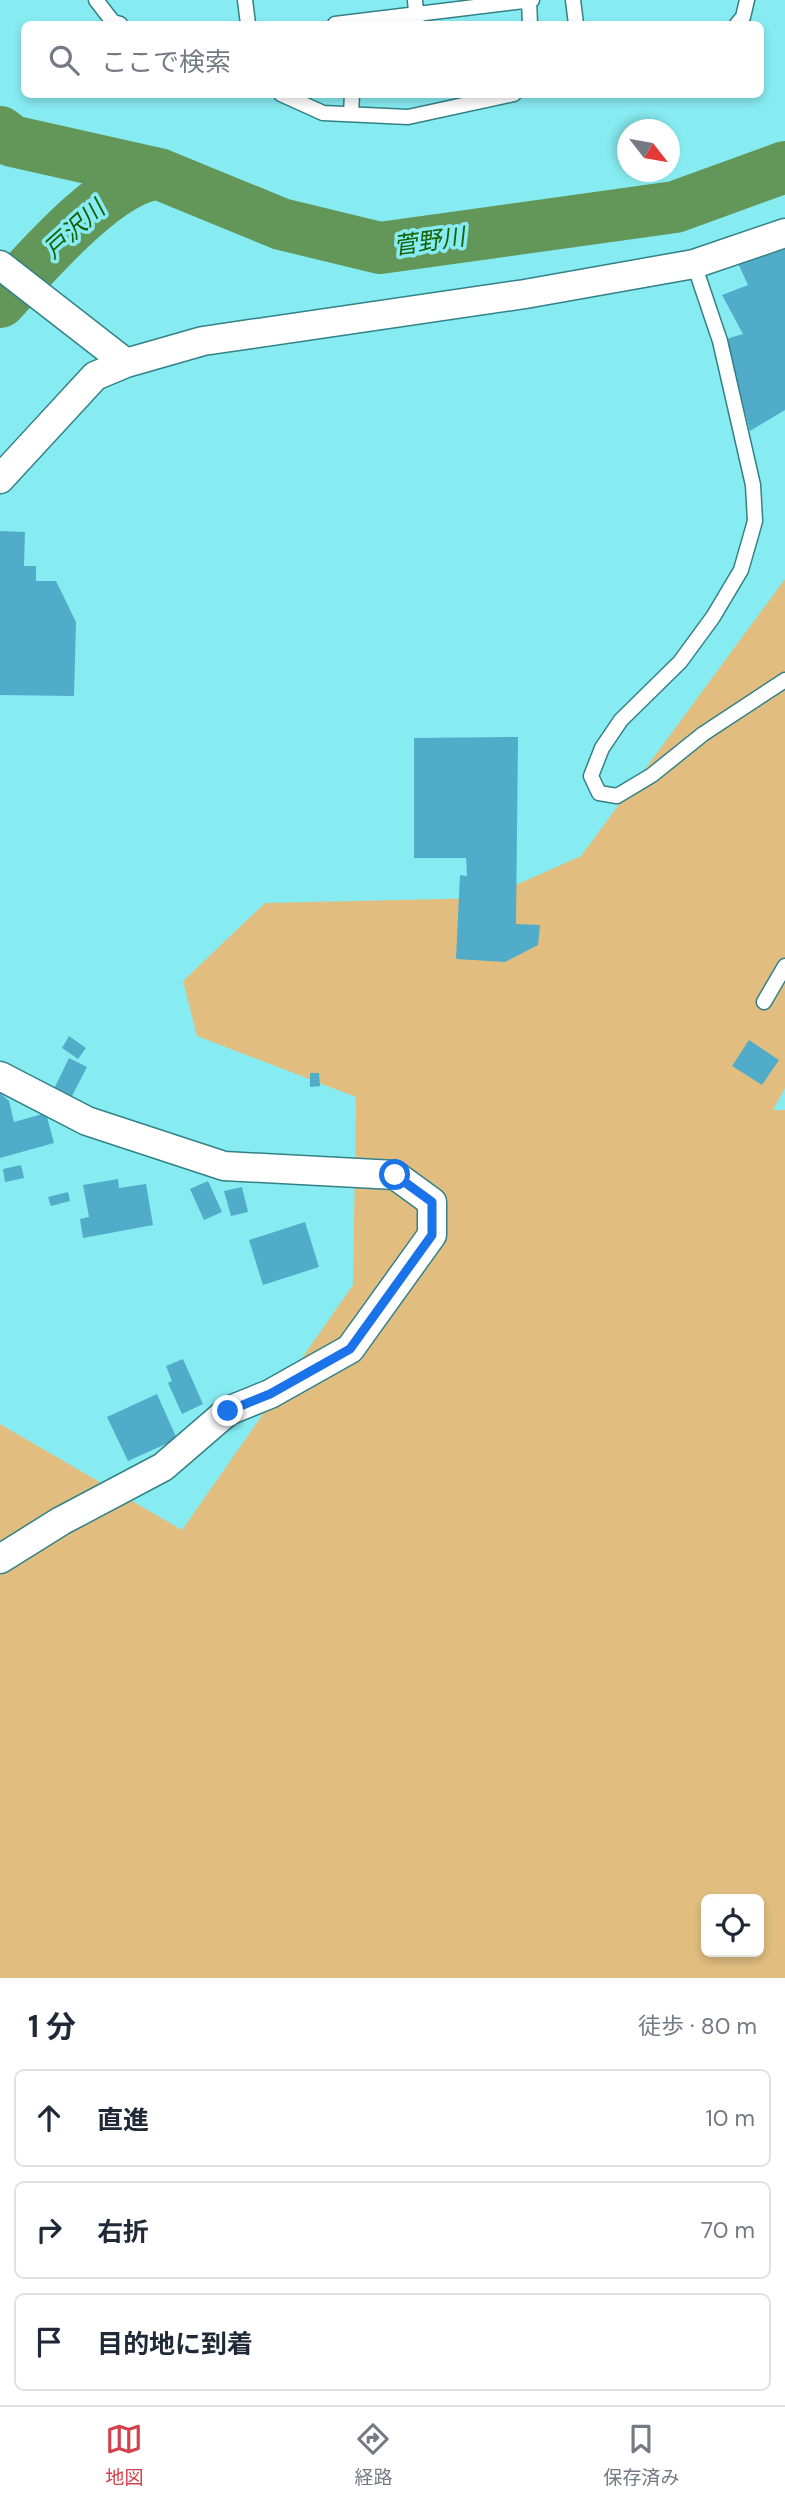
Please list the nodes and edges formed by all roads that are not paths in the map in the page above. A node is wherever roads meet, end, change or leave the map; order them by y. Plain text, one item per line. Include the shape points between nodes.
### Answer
1 (96, 0) edge
2 (245, 0) edge
3 (531, 0) edge
4 (573, 0) edge
5 (747, 0) edge
6 (416, 13) edge
7 (112, 21) edge
8 (248, 21) edge
9 (357, 21) edge
10 (530, 21) edge
11 (576, 21) edge
12 (740, 21) edge
13 (290, 98) edge
14 (352, 98) edge
15 (479, 98) edge
16 (452, 101) edge
17 (351, 114) junction
18 (785, 233) edge
19 (694, 264) junction
20 (0, 265) edge
21 (126, 363) junction
22 (0, 479) edge
23 (785, 680) edge
24 (785, 966) edge
25 (764, 1002) dead end
26 (0, 1076) edge
27 (0, 1559) edge

1 - 7 lane
2 - 8 lane
3 - 6 lane
3 - 10 lane
4 - 11 lane
5 - 12 lane
6 - 9 lane
13 - 17 lane via 323,113
14 - 17 lane
15 - 16 lane
16 - 17 lane via 408,117
18 - 19 street
19 - 21 street via 525,294 202,341
19 - 23 lane via 720,341 753,485 755,521 741,570 713,617 680,662 621,720 602,748 591,776 598,793 617,796
20 - 21 street
21 - 22 street via 95,376
24 - 25 lane
26 - 27 street via 87,1121 224,1166 395,1175 432,1202 432,1235 350,1349 270,1394 228,1411 163,1467

